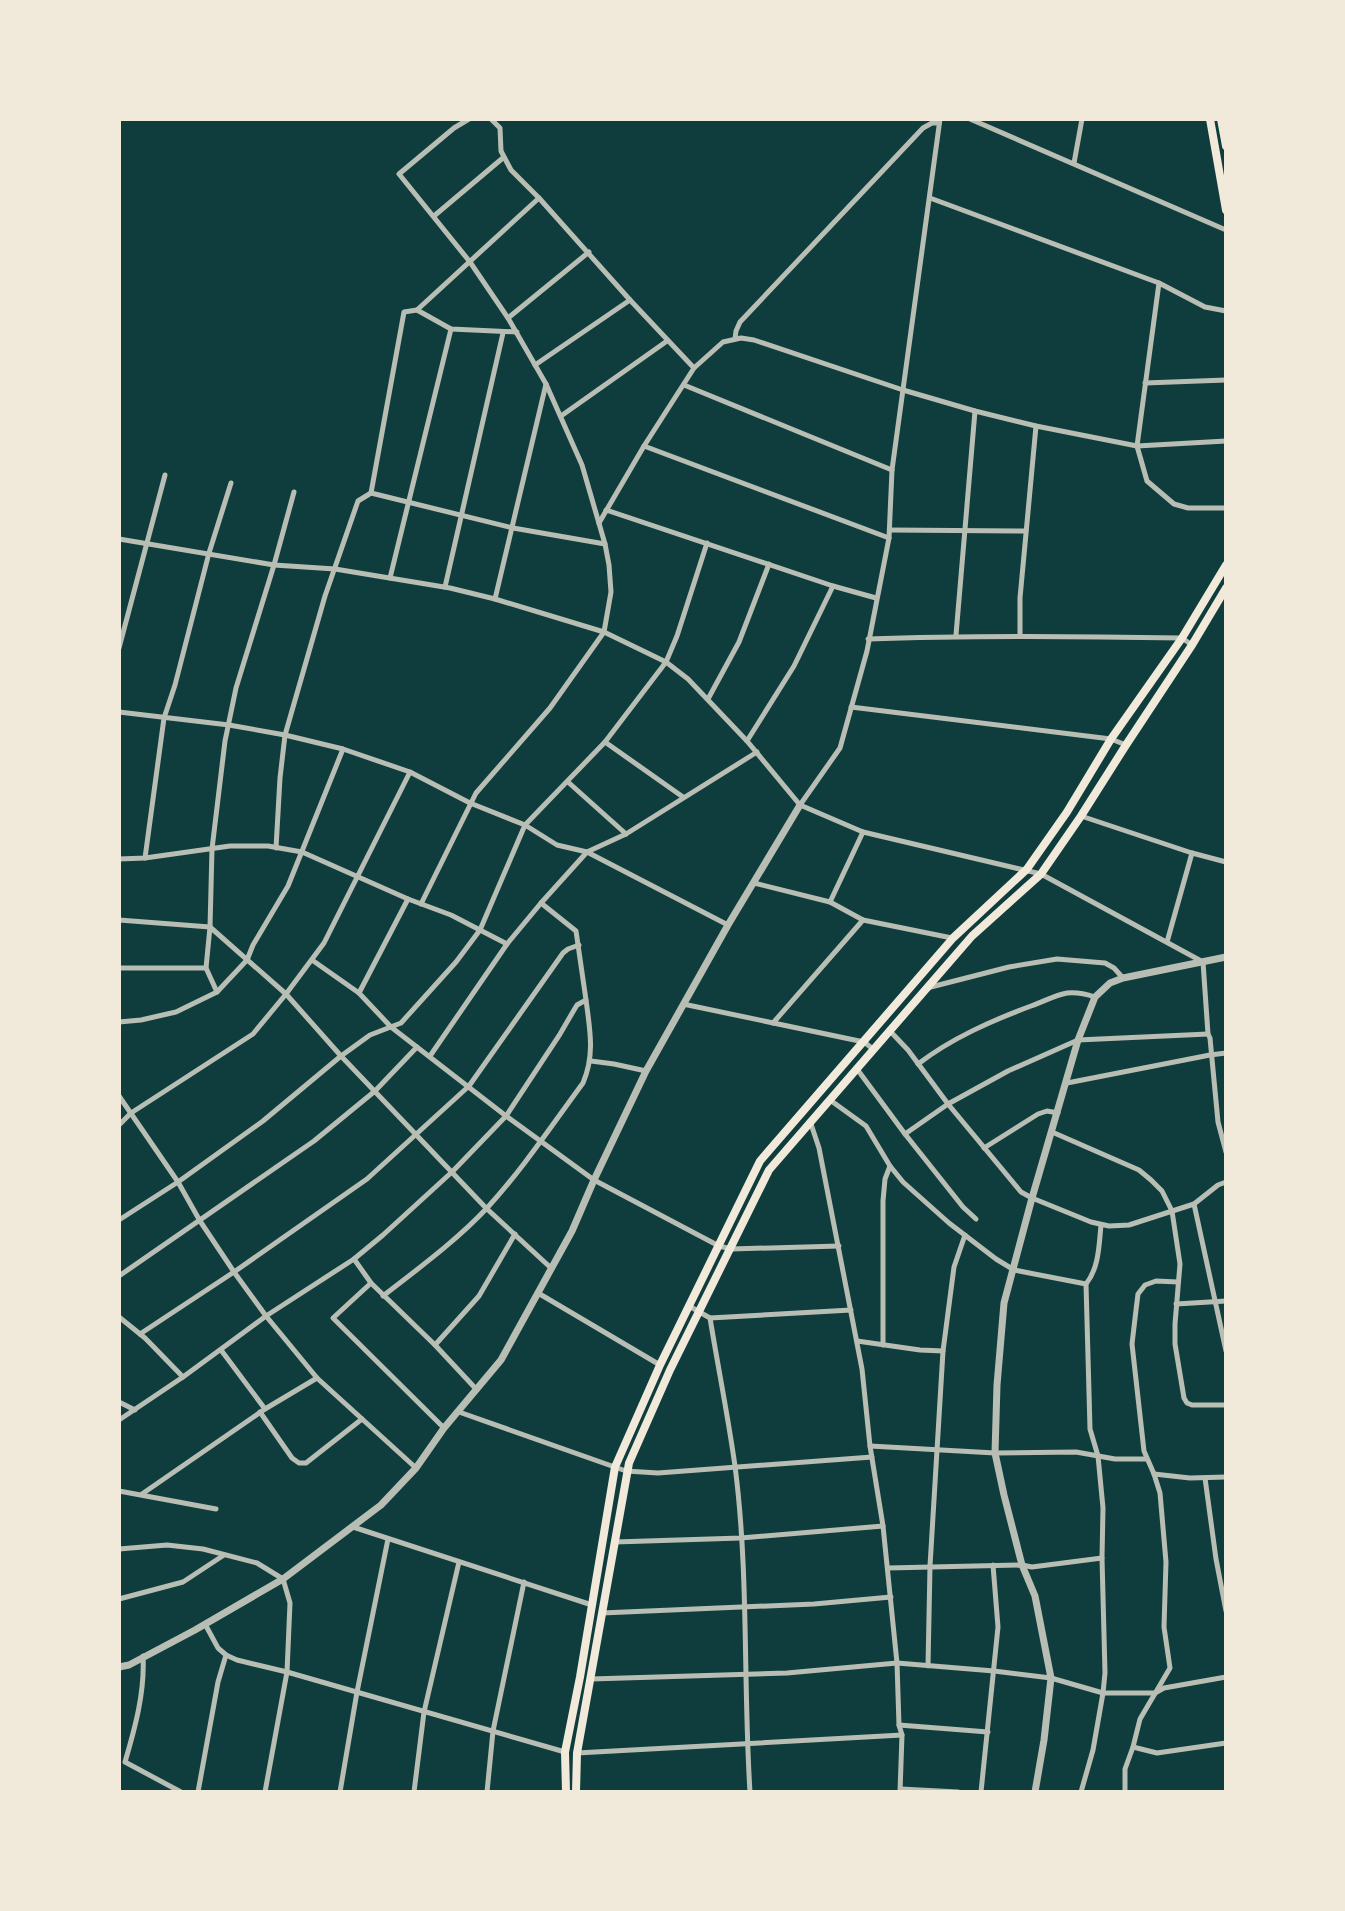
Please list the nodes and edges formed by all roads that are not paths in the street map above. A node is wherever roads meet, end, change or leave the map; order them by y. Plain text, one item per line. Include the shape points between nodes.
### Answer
1 (469, 119) edge
2 (491, 119) edge
3 (505, 119) edge
4 (970, 119) edge
5 (1082, 119) edge
6 (1210, 119) edge
7 (1221, 119) edge
8 (940, 121) edge
9 (500, 128) junction
10 (1226, 146) edge
11 (504, 157) junction
12 (1074, 163) junction
13 (539, 198) junction
14 (930, 198) junction
15 (1226, 209) edge
16 (434, 216) junction
17 (1226, 230) edge
18 (589, 252) junction
19 (470, 262) junction
20 (1159, 283) junction
21 (630, 300) junction
22 (417, 310) junction
23 (1226, 311) edge
24 (508, 318) junction
25 (451, 329) junction
26 (517, 332) junction
27 (503, 333) junction
28 (735, 339) junction
29 (667, 341) junction
30 (535, 365) junction
31 (694, 369) junction
32 (1226, 380) edge
33 (1144, 383) junction
34 (546, 384) junction
35 (684, 385) junction
36 (903, 390) junction
37 (975, 411) junction
38 (561, 416) junction
39 (1036, 426) junction
40 (1226, 441) edge
41 (644, 446) junction
42 (1137, 446) junction
43 (892, 470) junction
44 (165, 475) dead end
45 (231, 483) dead end
46 (294, 492) dead end
47 (371, 492) junction
48 (409, 501) junction
49 (1226, 508) edge
50 (606, 510) junction
51 (461, 514) junction
52 (599, 523) junction
53 (513, 528) junction
54 (890, 530) junction
55 (965, 530) junction
56 (1026, 531) junction
57 (890, 538) junction
58 (119, 539) edge
59 (147, 543) junction
60 (707, 543) junction
61 (605, 544) junction
62 (209, 553) junction
63 (769, 564) junction
64 (274, 565) junction
65 (1226, 565) edge
66 (335, 569) junction
67 (390, 578) junction
68 (834, 586) junction
69 (445, 587) junction
70 (1226, 588) edge
71 (876, 598) junction
72 (495, 599) junction
73 (604, 632) junction
74 (956, 635) junction
75 (1020, 635) junction
76 (1182, 638) junction
77 (868, 639) junction
78 (1192, 645) junction
79 (119, 648) edge
80 (666, 662) junction
81 (708, 699) junction
82 (851, 707) junction
83 (119, 712) edge
84 (164, 718) junction
85 (229, 725) junction
86 (285, 735) junction
87 (1111, 739) junction
88 (747, 741) junction
89 (605, 742) junction
90 (1126, 745) junction
91 (343, 749) junction
92 (757, 752) junction
93 (410, 772) junction
94 (568, 782) junction
95 (683, 797) junction
96 (470, 803) junction
97 (800, 805) junction
98 (1081, 817) junction
99 (525, 825) junction
100 (863, 832) junction
101 (626, 834) junction
102 (276, 848) junction
103 (212, 849) junction
104 (302, 852) junction
105 (587, 852) junction
106 (1192, 853) junction
107 (145, 858) junction
108 (119, 859) edge
109 (1226, 862) edge
110 (1027, 869) junction
111 (1041, 874) junction
112 (357, 877) junction
113 (754, 883) junction
114 (408, 899) junction
115 (830, 902) junction
116 (541, 903) junction
117 (421, 904) junction
118 (119, 920) edge
119 (863, 920) junction
120 (728, 925) junction
121 (210, 927) junction
122 (480, 930) junction
123 (953, 938) junction
124 (1167, 942) junction
125 (507, 944) junction
126 (579, 945) junction
127 (1226, 957) edge
128 (247, 960) junction
129 (312, 960) junction
130 (1203, 961) junction
131 (119, 968) edge
132 (205, 968) junction
133 (1123, 978) junction
134 (927, 988) junction
135 (217, 992) junction
136 (359, 993) junction
137 (286, 995) junction
138 (1095, 997) junction
139 (586, 1000) junction
140 (683, 1004) junction
141 (119, 1022) edge
142 (773, 1023) junction
143 (391, 1027) junction
144 (889, 1030) junction
145 (1208, 1034) junction
146 (1078, 1040) junction
147 (864, 1042) junction
148 (417, 1047) junction
149 (873, 1049) junction
150 (1226, 1054) edge
151 (341, 1055) junction
152 (1210, 1055) junction
153 (430, 1056) junction
154 (591, 1061) junction
155 (918, 1064) junction
156 (857, 1069) junction
157 (646, 1072) junction
158 (1067, 1083) junction
159 (469, 1086) junction
160 (375, 1091) junction
161 (119, 1096) edge
162 (830, 1100) junction
163 (948, 1104) junction
164 (1058, 1113) junction
165 (131, 1114) junction
166 (506, 1116) junction
167 (810, 1121) junction
168 (119, 1125) edge
169 (1052, 1132) junction
170 (416, 1133) junction
171 (905, 1134) junction
172 (541, 1141) junction
173 (984, 1147) junction
174 (1226, 1152) edge
175 (890, 1166) junction
176 (453, 1171) junction
177 (594, 1180) junction
178 (178, 1182) junction
179 (1226, 1182) edge
180 (1032, 1198) junction
181 (1194, 1204) junction
182 (486, 1208) junction
183 (1172, 1211) junction
184 (976, 1219) dead end
185 (119, 1220) edge
186 (200, 1221) junction
187 (1101, 1225) junction
188 (515, 1234) junction
189 (965, 1235) junction
190 (719, 1246) junction
191 (839, 1247) junction
192 (731, 1249) junction
193 (354, 1259) junction
194 (551, 1268) junction
195 (1014, 1270) junction
196 (234, 1272) junction
197 (119, 1276) edge
198 (371, 1283) junction
199 (1178, 1283) junction
200 (1086, 1284) junction
201 (538, 1293) junction
202 (383, 1296) junction
203 (1226, 1301) edge
204 (1215, 1302) junction
205 (1176, 1304) junction
206 (689, 1306) junction
207 (851, 1310) junction
208 (698, 1311) junction
209 (266, 1316) junction
210 (119, 1317) edge
211 (710, 1318) junction
212 (140, 1334) junction
213 (857, 1341) junction
214 (435, 1345) junction
215 (883, 1345) junction
216 (221, 1350) junction
217 (943, 1351) junction
218 (1226, 1351) edge
219 (660, 1365) junction
220 (183, 1377) junction
221 (317, 1378) junction
222 (477, 1390) junction
223 (119, 1402) edge
224 (1226, 1405) edge
225 (135, 1410) junction
226 (263, 1411) junction
227 (459, 1412) junction
228 (362, 1419) junction
229 (119, 1420) edge
230 (444, 1428) junction
231 (870, 1447) junction
232 (937, 1451) junction
233 (995, 1453) junction
234 (1098, 1456) junction
235 (872, 1457) junction
236 (1146, 1459) junction
237 (615, 1466) junction
238 (735, 1466) junction
239 (416, 1468) junction
240 (626, 1471) junction
241 (1154, 1474) junction
242 (1226, 1477) edge
243 (1205, 1478) junction
244 (119, 1491) edge
245 (142, 1494) junction
246 (216, 1509) dead end
247 (883, 1526) junction
248 (353, 1527) junction
249 (741, 1538) junction
250 (388, 1539) junction
251 (615, 1542) junction
252 (119, 1549) edge
253 (224, 1555) junction
254 (1102, 1558) junction
255 (458, 1562) junction
256 (993, 1565) junction
257 (1022, 1565) junction
258 (930, 1566) junction
259 (888, 1568) junction
260 (283, 1579) junction
261 (524, 1582) junction
262 (891, 1597) junction
263 (119, 1599) edge
264 (592, 1605) junction
265 (745, 1607) junction
266 (1226, 1611) edge
267 (602, 1613) junction
268 (205, 1624) junction
269 (226, 1655) junction
270 (143, 1656) junction
271 (897, 1663) junction
272 (928, 1666) junction
273 (119, 1667) edge
274 (994, 1671) junction
275 (287, 1672) junction
276 (746, 1674) junction
277 (1226, 1677) edge
278 (1051, 1678) junction
279 (591, 1679) junction
280 (357, 1692) junction
281 (1103, 1693) junction
282 (1155, 1693) junction
283 (424, 1712) junction
284 (899, 1725) junction
285 (493, 1731) junction
286 (988, 1732) junction
287 (902, 1735) junction
288 (1226, 1743) edge
289 (747, 1744) junction
290 (1133, 1747) junction
291 (565, 1752) junction
292 (577, 1753) junction
293 (122, 1760) edge
294 (901, 1790) edge
295 (181, 1792) edge
296 (198, 1792) edge
297 (265, 1792) edge
298 (340, 1792) edge
299 (414, 1792) edge
300 (487, 1792) edge
301 (566, 1792) edge
302 (576, 1792) edge
303 (750, 1792) edge
304 (958, 1792) edge
305 (981, 1792) edge
306 (1035, 1792) edge
307 (1081, 1792) edge
308 (1125, 1792) edge

1 - 16 street via 399,174
2 - 9 street
3 - 9 street
4 - 12 street
5 - 12 street
6 - 15 main road
7 - 10 main road
8 - 14 street
8 - 28 street via 923,128 740,322
9 - 11 street
11 - 13 street
11 - 16 street
12 - 17 street
13 - 18 street
13 - 19 street
14 - 20 street
14 - 36 street
16 - 19 street
18 - 21 street
18 - 24 street
19 - 22 street
19 - 24 street
20 - 23 street via 1205,307
20 - 33 street
21 - 29 street
21 - 30 street
22 - 25 street
22 - 47 street via 404,312
24 - 26 street
25 - 27 street
25 - 48 street
26 - 27 street
26 - 30 street
27 - 51 street
28 - 31 street via 718,345
28 - 36 street via 754,340
29 - 31 street
29 - 38 street
30 - 34 street
31 - 35 street
32 - 33 street
33 - 42 street
34 - 38 street
34 - 53 street
35 - 41 street
35 - 43 street
36 - 37 street
36 - 43 street
37 - 39 street
37 - 55 street
38 - 52 street
39 - 42 street
39 - 56 street
40 - 42 street
41 - 50 street
41 - 57 street
42 - 49 street via 1147,481 1174,504
43 - 54 street
44 - 59 street
45 - 62 street
46 - 64 street
47 - 48 street
47 - 66 street via 358,501
48 - 51 street
48 - 67 street
50 - 52 street
50 - 60 street
51 - 53 street
51 - 69 street
52 - 61 street
53 - 61 street
53 - 72 street
54 - 55 street
54 - 57 street
55 - 56 street
55 - 74 street
56 - 75 street
57 - 71 street
58 - 59 street
59 - 62 street
59 - 79 street
60 - 63 street
60 - 80 street
61 - 73 street via 611,592
62 - 64 street
62 - 84 street
63 - 68 street
63 - 81 street via 739,642
64 - 66 street
64 - 85 street
65 - 76 main road
66 - 67 street
66 - 86 street
67 - 69 street
68 - 71 street
68 - 88 street via 794,666
69 - 72 street
70 - 78 main road
71 - 77 street
72 - 73 street
73 - 80 street
73 - 96 street via 550,708
74 - 75 street
74 - 77 street
75 - 76 street
76 - 78 street
76 - 87 main road
77 - 82 street
78 - 90 main road
80 - 81 street
80 - 89 street
81 - 88 street
82 - 87 street
82 - 97 street via 840,748
83 - 84 street
84 - 85 street
84 - 107 street
85 - 86 street
85 - 103 street
86 - 91 street
86 - 102 street
87 - 90 street
87 - 110 main road
88 - 92 street
89 - 94 street
89 - 95 street
90 - 98 main road
91 - 93 street
91 - 104 street
92 - 95 street
92 - 97 street
93 - 96 street
93 - 112 street
94 - 99 street
94 - 101 street
95 - 101 street
96 - 99 street
96 - 117 street
97 - 100 street
97 - 113 street
98 - 106 street
98 - 111 main road
99 - 105 street via 557,845
99 - 122 street
100 - 110 street
100 - 115 street
101 - 105 street
102 - 103 street
102 - 104 street
103 - 107 street
103 - 121 street
104 - 112 street
104 - 128 street
105 - 116 street
105 - 120 street
106 - 109 street
106 - 124 street
107 - 108 street
110 - 111 street
110 - 123 main road
111 - 124 street
111 - 134 main road via 972,936
112 - 114 street
112 - 129 street
113 - 115 street
113 - 120 street
114 - 117 street
114 - 136 street
115 - 119 street
116 - 125 street
116 - 126 street via 573,927
117 - 122 street
118 - 121 street
119 - 123 street
119 - 142 street
120 - 140 street
121 - 128 street
121 - 132 street
122 - 125 street
122 - 143 street via 401,1023
123 - 147 main road
124 - 130 street
125 - 153 street
126 - 139 street
126 - 159 street via 563,953
127 - 130 street
128 - 135 street
128 - 137 street
129 - 136 street
129 - 137 street
130 - 133 street
130 - 145 street
131 - 132 street
132 - 135 street
133 - 134 street via 1105,963 1057,959
133 - 138 street
134 - 144 main road
135 - 141 street via 176,1012
136 - 143 street
137 - 151 street
137 - 165 street via 253,1034
138 - 146 street
138 - 155 street via 1067,993 1024,1009 955,1039
139 - 154 street
139 - 166 street via 577,1005
140 - 142 street
140 - 157 street
142 - 147 street
143 - 148 street
143 - 151 street
144 - 149 main road
144 - 155 street
145 - 146 street
145 - 152 street
146 - 158 street
146 - 163 street
147 - 149 street
147 - 190 main road via 760,1161
148 - 153 street
148 - 160 street
149 - 156 main road
150 - 152 street
151 - 160 street
151 - 178 street via 263,1121
152 - 158 street
152 - 174 street
153 - 159 street
154 - 157 street
154 - 172 street via 583,1083
155 - 163 street
156 - 162 main road
156 - 171 street
157 - 177 street
158 - 164 street
159 - 166 street
159 - 170 street
160 - 170 street
160 - 186 street via 314,1141
161 - 165 street
162 - 167 main road
162 - 175 street via 866,1126
163 - 171 street
163 - 173 street
164 - 169 street
164 - 173 street via 1038,1114
165 - 168 street
165 - 178 street
166 - 172 street
166 - 176 street
167 - 191 street
167 - 192 main road via 769,1170
169 - 180 street
169 - 183 street via 1139,1170 1161,1191
170 - 176 street
170 - 196 street via 367,1178
171 - 184 street
172 - 177 street
172 - 182 street
173 - 180 street via 1021,1192
175 - 189 street
175 - 215 street via 883,1201
176 - 182 street
176 - 193 street
177 - 190 street
177 - 194 street
178 - 185 street
178 - 186 street
179 - 181 street
180 - 187 street
180 - 195 street
181 - 183 street
181 - 204 street
182 - 188 street
182 - 202 street
183 - 187 street via 1129,1225
183 - 199 street via 1180,1264
186 - 196 street
186 - 197 street
187 - 200 street via 1096,1266
188 - 194 street
188 - 214 street via 479,1296
189 - 195 street
189 - 217 street via 954,1267
190 - 192 street
190 - 206 main road
191 - 192 street
191 - 207 street
192 - 208 main road
193 - 198 street
193 - 209 street
194 - 201 street
195 - 200 street
195 - 233 street via 1004,1303
196 - 209 street
196 - 212 street
198 - 202 street
198 - 230 street via 333,1318
199 - 205 street
199 - 236 street via 1150,1282 1138,1294 1132,1344
200 - 234 street via 1090,1429
201 - 219 street
201 - 222 street via 501,1360
202 - 214 street
203 - 204 street
204 - 205 street
204 - 218 street
205 - 224 street via 1175,1343 1184,1398 1192,1405
206 - 208 street
206 - 219 main road
207 - 211 street
207 - 213 street
208 - 211 street
208 - 240 main road
209 - 216 street
209 - 221 street
210 - 212 street
211 - 238 street
212 - 220 street
213 - 215 street
213 - 231 street
214 - 222 street
215 - 217 street
216 - 220 street
216 - 226 street
217 - 232 street
219 - 237 main road
220 - 225 street
221 - 226 street
221 - 228 street
222 - 227 street
223 - 225 street
225 - 229 street
226 - 228 street via 299,1463 306,1463
226 - 245 street
227 - 230 street
227 - 237 street
228 - 239 street
230 - 239 street
231 - 232 street
231 - 235 street
232 - 233 street
232 - 258 street
233 - 234 street
233 - 257 street
234 - 236 street
234 - 254 street
235 - 238 street
235 - 247 street
236 - 241 street
237 - 240 street
237 - 264 main road
238 - 240 street
238 - 249 street
239 - 248 street via 382,1505
240 - 251 main road
241 - 243 street
241 - 282 street via 1165,1549 1164,1627 1170,1668
242 - 243 street
243 - 266 street
244 - 245 street
245 - 246 street
247 - 249 street
247 - 259 street
248 - 250 street
248 - 260 street
249 - 251 street
249 - 265 street
250 - 255 street
250 - 280 street
251 - 267 main road
252 - 253 street via 167,1545
253 - 260 street via 257,1563
253 - 263 street via 183,1582
254 - 257 street
254 - 281 street
255 - 261 street
255 - 283 street
256 - 257 street
256 - 258 street
256 - 274 street via 998,1627
257 - 278 street via 1035,1596
258 - 259 street
258 - 272 street
259 - 262 street
260 - 268 street
260 - 275 street via 290,1603
261 - 264 street
261 - 285 street
262 - 265 street
262 - 271 street
264 - 291 main road
265 - 267 street
265 - 276 street
267 - 279 main road
268 - 269 street
268 - 270 street
269 - 275 street
269 - 296 street
270 - 273 street
270 - 293 street via 133,1735
271 - 272 street
271 - 276 street
271 - 284 street
272 - 274 street
274 - 278 street
274 - 286 street
275 - 280 street
275 - 297 street
276 - 279 street
276 - 289 street
277 - 282 street
278 - 281 street
278 - 306 street
279 - 292 main road
280 - 283 street
280 - 298 street
281 - 282 street
281 - 307 street
282 - 290 street via 1140,1719
283 - 285 street
283 - 299 street
284 - 286 street
284 - 287 street
285 - 291 street
285 - 300 street
286 - 305 street
287 - 289 street
287 - 294 street
288 - 290 street via 1157,1753
289 - 292 street
289 - 303 street
290 - 308 street via 1125,1769
291 - 301 main road
292 - 302 main road
293 - 295 street
294 - 304 street

